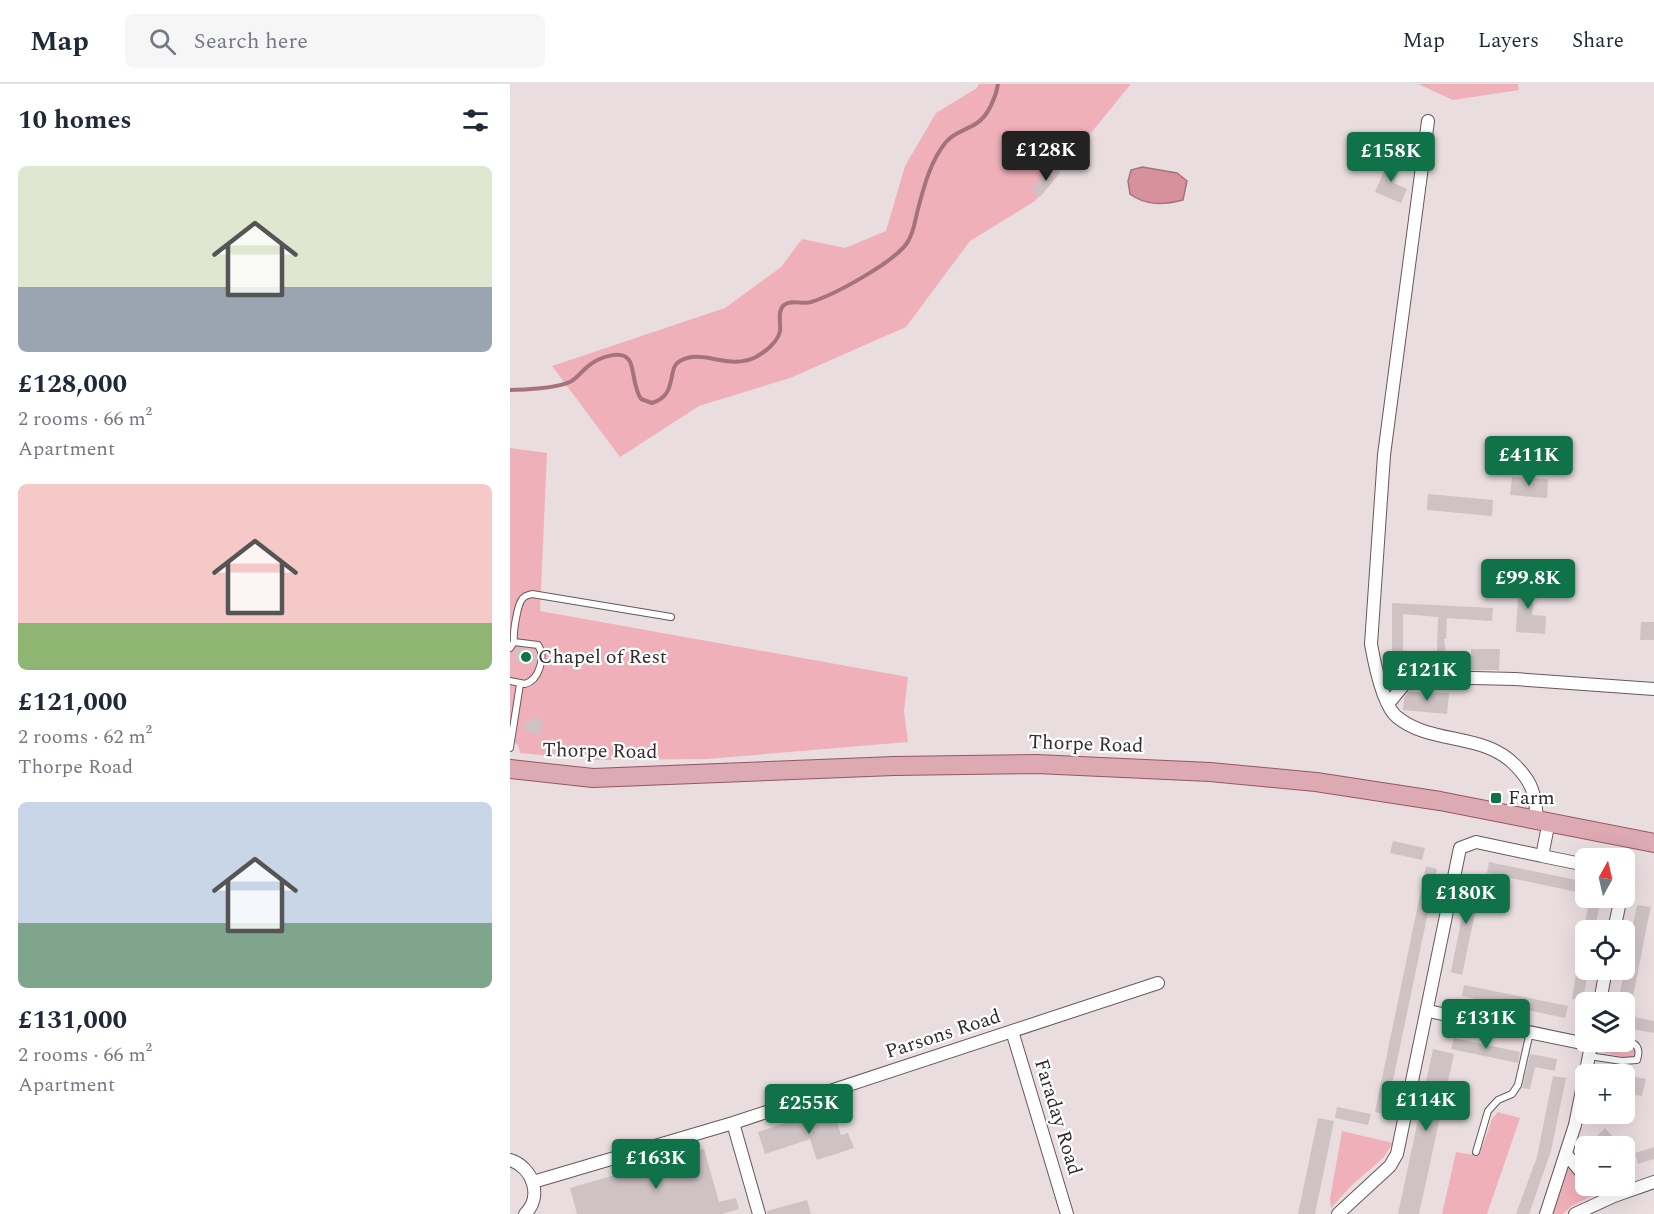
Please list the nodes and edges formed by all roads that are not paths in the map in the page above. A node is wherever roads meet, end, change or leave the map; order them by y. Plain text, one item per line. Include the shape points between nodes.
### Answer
1 (1428, 121) dead end
2 (671, 617) dead end
3 (514, 642) junction
4 (510, 648) edge
5 (510, 681) edge
6 (520, 684) junction
7 (1654, 689) edge
8 (1388, 704) junction
9 (510, 747) edge
10 (510, 769) edge
11 (1543, 820) junction
12 (1654, 843) edge
13 (1542, 856) junction
14 (1575, 863) edge
15 (1158, 983) dead end
16 (1428, 1011) junction
17 (1012, 1031) junction
18 (1530, 1032) junction
19 (1575, 1043) edge
20 (1635, 1044) edge
21 (1589, 1052) edge
22 (1601, 1052) edge
23 (734, 1123) junction
24 (1476, 1152) dead end
25 (1566, 1154) junction
26 (510, 1160) edge
27 (1575, 1165) edge
28 (532, 1182) junction
29 (1654, 1182) edge
30 (1635, 1189) edge
31 (1614, 1196) edge
32 (525, 1214) edge
33 (759, 1214) edge
34 (1066, 1214) edge
35 (1338, 1214) edge
36 (1546, 1214) edge
37 (1575, 1214) edge

1 - 8 street via 1384,454 1371,644
2 - 3 lane via 532,594 520,601
3 - 4 lane
3 - 6 lane via 538,645 542,653 538,675 531,683
5 - 6 lane
6 - 9 lane
7 - 8 street via 1515,679 1430,678 1407,681
8 - 11 street via 1396,716 1413,726 1488,746 1505,755 1534,791
10 - 11 main road, Thorpe Road via 593,778 1036,764 1210,772 1317,782
11 - 12 main road, Thorpe Road
11 - 13 street
13 - 14 street
13 - 16 street via 1476,842 1460,848
15 - 17 street, Parsons Road
16 - 18 street
16 - 35 street via 1397,1154 1390,1166
17 - 23 street, Parsons Road
17 - 34 street, Faraday Road
18 - 19 street
18 - 24 lane via 1518,1085 1488,1111
20 - 22 lane via 1640,1052 1636,1060 1622,1061
21 - 25 street
23 - 28 street, Parsons Road
23 - 33 street
25 - 27 street
25 - 36 street
26 - 28 street via 523,1166
28 - 32 street via 534,1199
29 - 30 street
31 - 37 street

